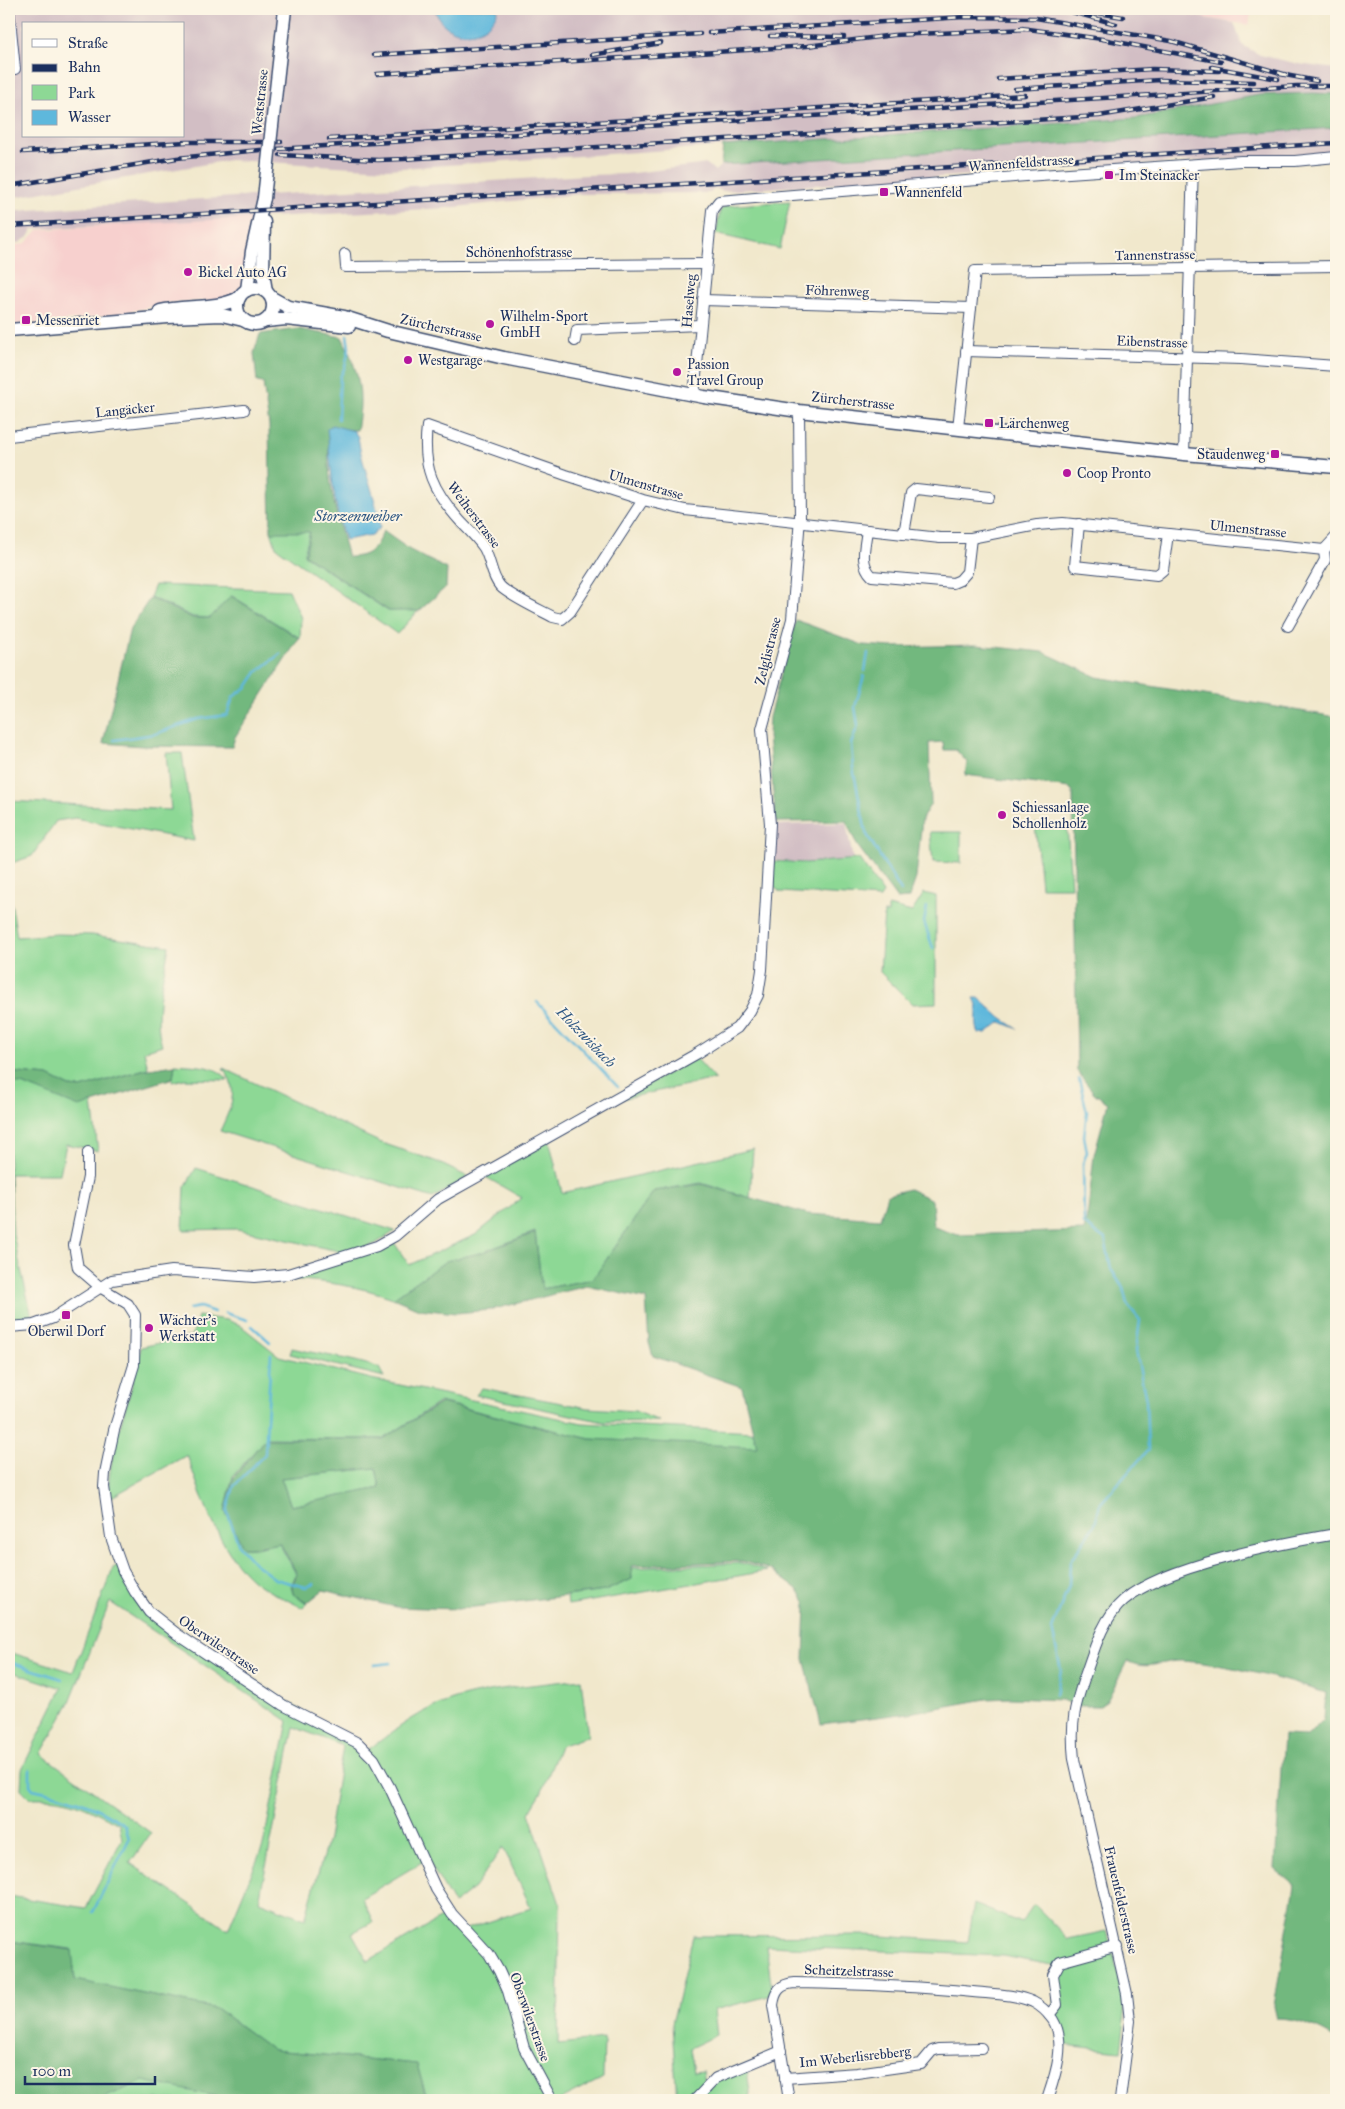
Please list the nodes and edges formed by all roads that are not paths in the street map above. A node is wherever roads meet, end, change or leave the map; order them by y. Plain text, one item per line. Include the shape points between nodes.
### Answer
1 (9, 9) edge
2 (285, 9) edge
3 (15, 69) dead end
4 (1336, 157) edge
5 (1193, 165) junction
6 (264, 198) junction
7 (712, 210) joint
8 (345, 254) dead end
9 (706, 264) junction
10 (1336, 266) edge
11 (1188, 268) junction
12 (243, 294) junction
13 (269, 295) junction
14 (703, 300) junction
15 (971, 308) junction
16 (163, 314) junction
17 (243, 320) junction
18 (266, 321) junction
19 (700, 325) junction
20 (371, 328) junction
21 (9, 330) edge
22 (575, 341) dead end
23 (966, 351) junction
24 (1186, 357) junction
25 (1336, 366) edge
26 (694, 396) junction
27 (244, 410) dead end
28 (799, 411) junction
29 (427, 426) joint
30 (958, 428) junction
31 (9, 436) edge
32 (1184, 454) junction
33 (1336, 467) edge
34 (989, 497) dead end
35 (643, 500) junction
36 (799, 523) junction
37 (1078, 524) junction
38 (867, 530) junction
39 (904, 534) junction
40 (1168, 534) junction
41 (1336, 537) edge
42 (971, 538) junction
43 (1324, 550) junction
44 (1288, 626) dead end
45 (88, 1152) dead end
46 (100, 1287) junction
47 (9, 1327) edge
48 (1336, 1534) edge
49 (1118, 1946) junction
50 (1050, 2015) junction
51 (981, 2048) dead end
52 (781, 2051) junction
53 (785, 2078) junction
54 (552, 2100) edge
55 (695, 2100) edge
56 (789, 2100) edge
57 (1047, 2100) edge
58 (1120, 2100) edge

1 - 3 street
2 - 6 main road, Weststrasse, bridge
4 - 5 street, Wannenfeldstrasse
5 - 7 street, Wannenfeldstrasse via 722,200 716,202
5 - 11 street
6 - 12 main road, Weststrasse
6 - 13 main road, Weststrasse via 263,273
7 - 9 street, Haselweg
8 - 9 street, Schönenhofstrasse via 346,267
9 - 14 street, Haselweg
10 - 11 street, Tannenstrasse
11 - 15 street, Tannenstrasse via 975,271
11 - 24 street
12 - 13 main road via 257,288
12 - 16 main road via 221,305
12 - 17 main road via 237,309
13 - 18 main road via 274,308
13 - 20 main road, Zürcherstrasse via 288,307 344,317
14 - 15 street, Föhrenweg
14 - 19 street, Haselweg
15 - 23 street
16 - 17 main road via 222,315
16 - 21 main road
17 - 18 main road via 252,324
18 - 20 main road, Zürcherstrasse via 299,320
19 - 22 street via 577,330
19 - 26 street, Haselweg
20 - 26 main road, Zürcherstrasse
23 - 24 street, Eibenstrasse
23 - 30 street
24 - 25 street, Eibenstrasse
24 - 32 street
26 - 28 main road, Zürcherstrasse
27 - 31 street, Langäcker
28 - 30 main road, Zürcherstrasse
28 - 36 street, Zelglistrasse
29 - 35 street, Ulmenstrasse
29 - 35 street, Weiherstrasse via 424,449 427,468 437,491 483,547 500,588 553,617 562,619 570,612
30 - 32 main road, Zürcherstrasse
32 - 33 main road, Zürcherstrasse
34 - 39 street via 916,489 911,493
35 - 36 street, Ulmenstrasse via 685,510
36 - 38 street, Ulmenstrasse
36 - 46 street, Zelglistrasse via 791,624 762,729 770,824 762,970 758,995 737,1028 438,1199 395,1236 377,1246 288,1274 254,1277 172,1271 112,1280
37 - 40 street, Ulmenstrasse
37 - 40 street via 1075,566 1156,575 1163,570
37 - 42 street, Ulmenstrasse via 1037,525
38 - 39 street, Ulmenstrasse
38 - 42 street via 863,560 872,576 946,583 960,580 967,572
39 - 42 street, Ulmenstrasse
40 - 43 street, Ulmenstrasse
41 - 43 street
43 - 44 street via 1325,560
45 - 46 street, Oberwilerstrasse via 88,1177 74,1245 78,1268
46 - 47 street, Zelglistrasse via 53,1318 34,1325
46 - 54 street, Oberwilerstrasse via 128,1304 136,1318 134,1365 114,1430 104,1487 111,1537 123,1571 149,1612 177,1634 283,1705 358,1743 374,1759 436,1889 452,1914 489,1954 502,1976 524,2048
48 - 49 street, Frauenfelderstrasse via 1300,1540 1177,1573 1142,1587 1123,1600 1112,1614 1093,1652 1075,1706 1071,1732 1074,1758
49 - 50 street via 1060,1962 1053,1975 1057,2005
49 - 58 street, Frauenfelderstrasse via 1130,2021
50 - 52 street, Scheitzelstrasse via 1034,2002 998,1995 870,1984 788,1984 774,1994
50 - 57 street via 1057,2028 1060,2045
51 - 53 street, Im Weberlisrebberg via 938,2049 921,2064
52 - 53 street, Im Weberlisrebberg
52 - 55 street via 716,2078
53 - 56 street, Im Weberlisrebberg

